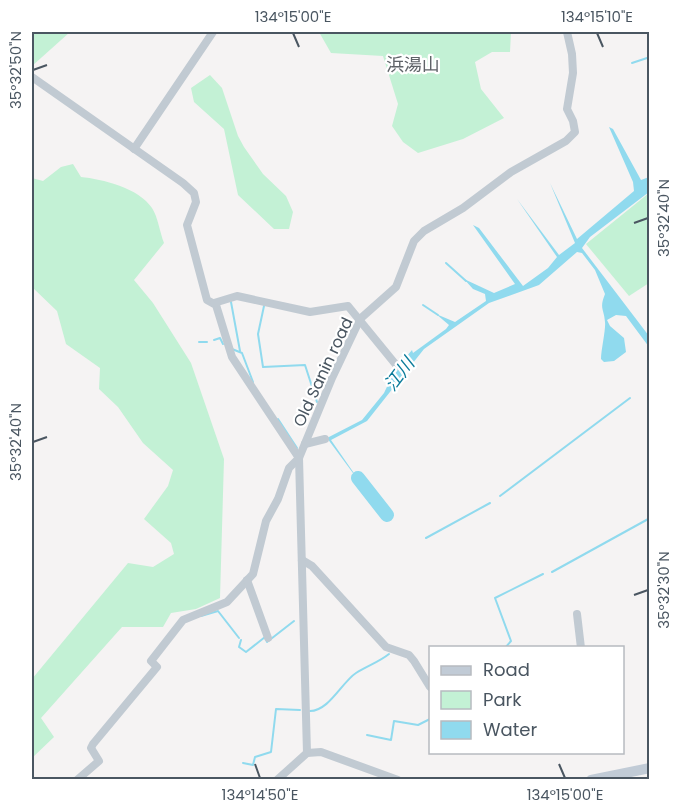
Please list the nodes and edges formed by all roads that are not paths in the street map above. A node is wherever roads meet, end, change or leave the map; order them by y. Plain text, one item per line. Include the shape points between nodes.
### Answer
1 (213, 32) edge
2 (567, 32) edge
3 (32, 77) edge
4 (134, 149) junction
5 (214, 303) junction
6 (360, 320) junction
7 (396, 366) dead end
8 (325, 439) dead end
9 (305, 444) junction
10 (299, 458) junction
11 (302, 560) junction
12 (247, 580) junction
13 (577, 614) dead end
14 (268, 638) dead end
15 (581, 646) edge
16 (429, 685) edge
17 (307, 753) junction
18 (650, 768) edge
19 (77, 780) edge
20 (277, 780) edge
21 (398, 780) edge
22 (591, 780) edge

1 - 4 street
2 - 6 street, Old Sanin road via 573,73 567,104 575,127 571,137 424,231 408,252 396,287
3 - 4 street
4 - 5 street via 194,193 196,202 187,225 207,300
5 - 6 street via 237,296 310,312 348,306
5 - 10 street via 232,357
6 - 7 street
6 - 9 street, Old Sanin road
8 - 9 street
9 - 10 street, Old Sanin road
10 - 11 street, Old Sanin road
10 - 12 street via 289,468 266,521 254,570
11 - 16 street via 312,566 386,647 409,655
11 - 17 street, Old Sanin road
12 - 14 street
12 - 19 street via 227,602 183,620 151,661 156,667 93,744 91,748 99,761
13 - 15 street
17 - 20 street
17 - 21 street via 321,752
18 - 22 main road

